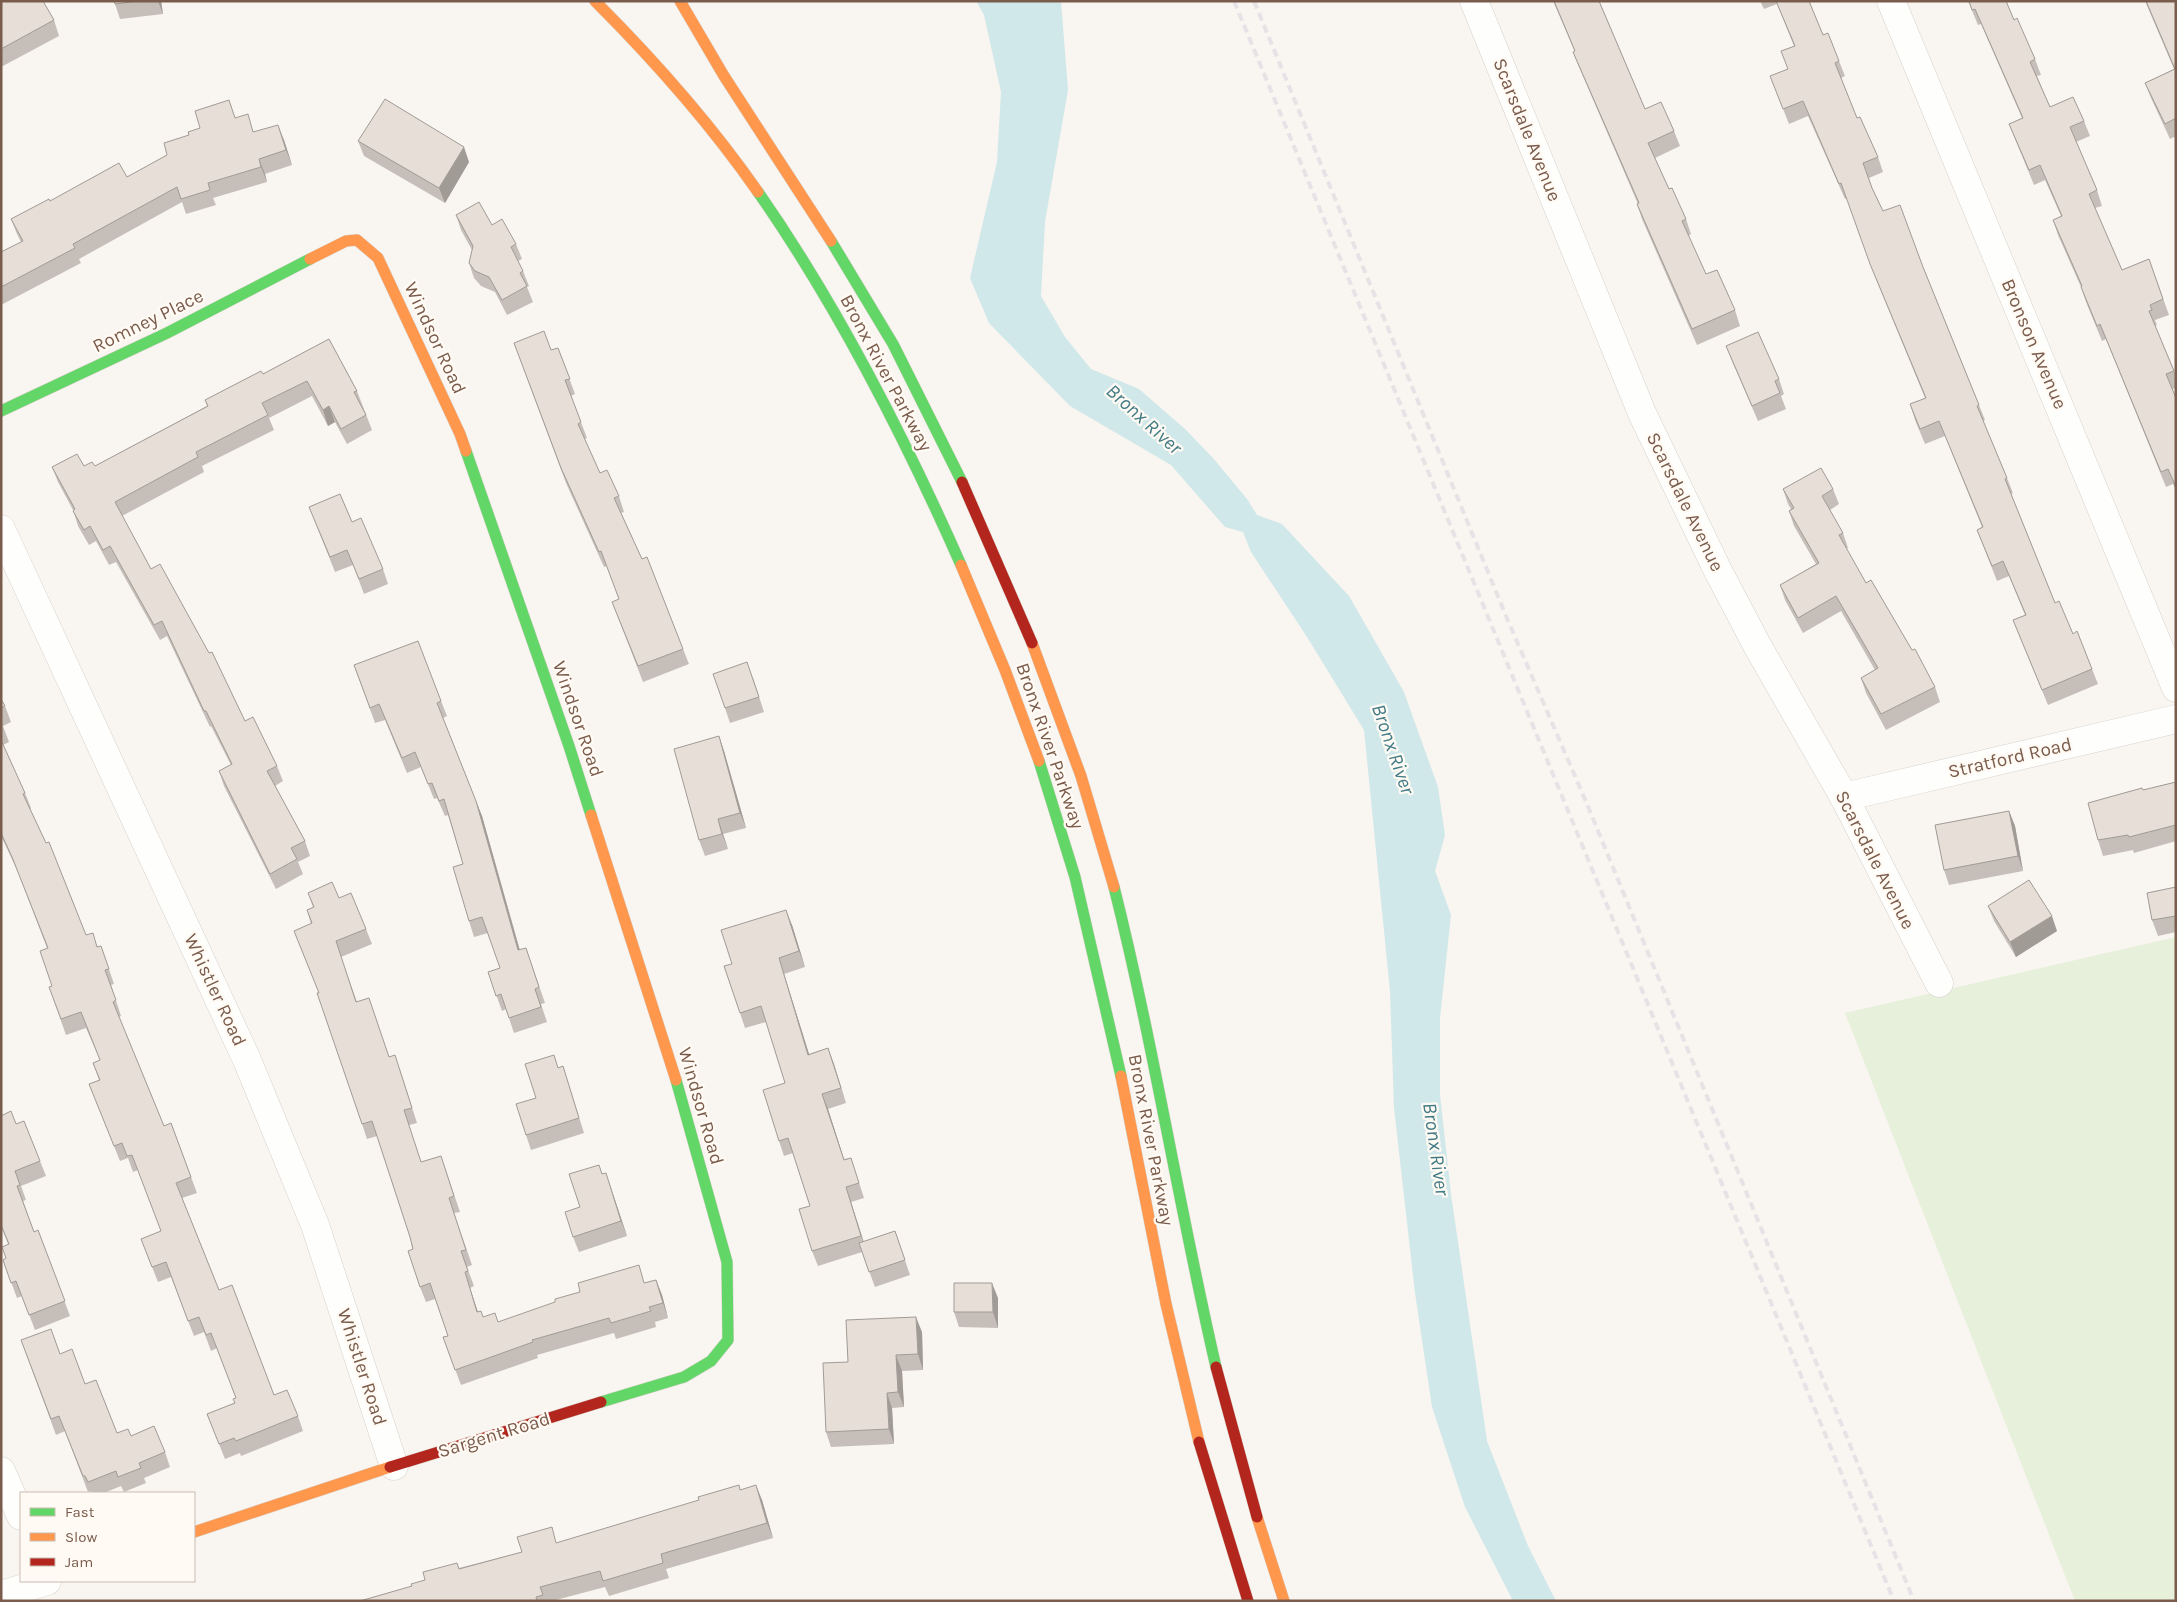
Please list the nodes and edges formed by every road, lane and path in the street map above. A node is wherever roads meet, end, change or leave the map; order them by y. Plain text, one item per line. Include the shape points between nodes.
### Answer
1 (595, 1) edge
2 (680, 1) edge
3 (1474, 1) edge
4 (1892, 1) edge
5 (309, 260) joint
6 (1, 411) edge
7 (1, 529) edge
8 (2176, 688) edge
9 (2176, 719) edge
10 (1844, 797) junction
11 (1939, 983) dead end
12 (728, 1282) joint
13 (394, 1466) junction
14 (1, 1471) edge
15 (20, 1514) edge
16 (195, 1532) edge
17 (44, 1582) edge
18 (1, 1596) edge
19 (1248, 1601) edge
20 (1284, 1601) edge

1 - 19 main road, Bronx River Parkway via 638,43 714,133 813,275 901,436 991,637 1039,763 1068,854 1106,1007 1167,1309 1194,1424
2 - 20 main road, Bronx River Parkway via 742,106 838,251 898,352 983,528 1053,699 1115,892 1142,1005 1212,1348 1256,1516
3 - 10 street, Scarsdale Avenue via 1642,414 1758,647
4 - 8 street, Bronson Avenue
5 - 6 main road, Romney Place via 167,333
5 - 12 main road, Windsor Road via 346,241 357,240 378,258 460,434 569,746 684,1104 727,1262
7 - 13 street, Whistler Road via 247,1060 315,1225
9 - 10 street, Stratford Road
10 - 11 street, Scarsdale Avenue
12 - 13 main road, Sargent Road via 728,1340 711,1361 684,1377
13 - 16 main road, Sargent Road
14 - 15 street
17 - 18 street

